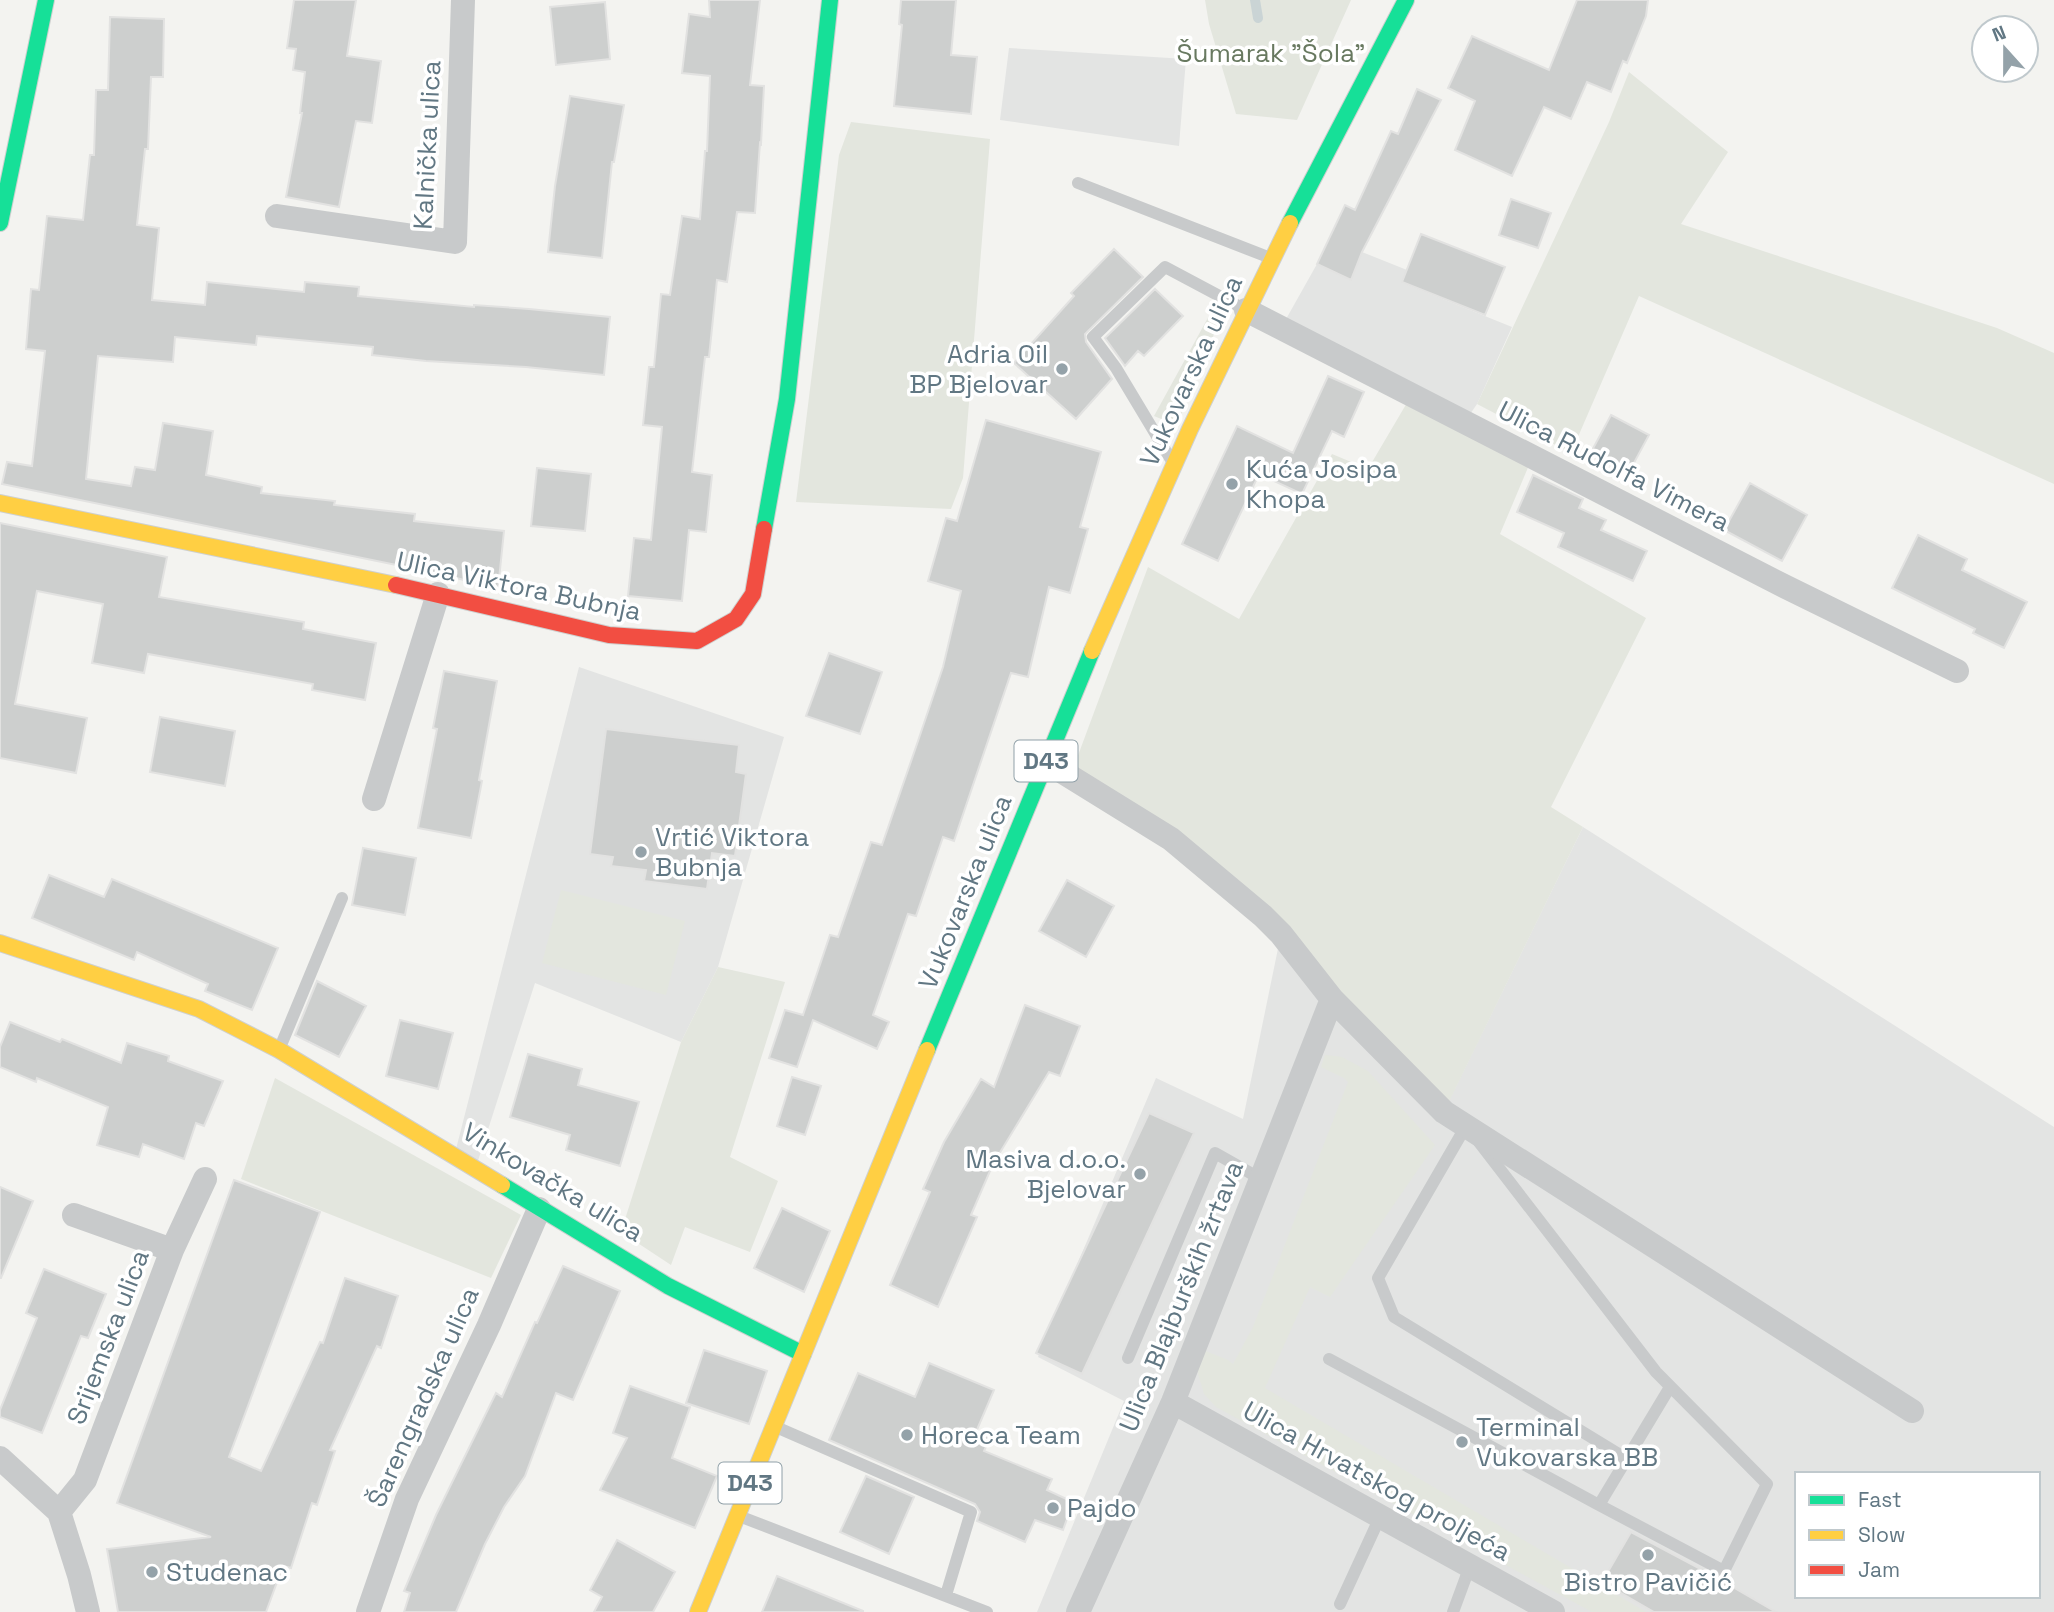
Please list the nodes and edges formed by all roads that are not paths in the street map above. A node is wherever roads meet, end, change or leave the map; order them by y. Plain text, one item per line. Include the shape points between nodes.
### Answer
1 (46, 0) edge
2 (463, 0) edge
3 (830, 0) edge
4 (1406, 0) edge
5 (1078, 183) dead end
6 (277, 216) dead end
7 (0, 223) edge
8 (1271, 258) junction
9 (1246, 310) junction
10 (1174, 465) junction
11 (0, 503) edge
12 (438, 594) junction
13 (1958, 671) dead end
14 (1045, 761) junction
15 (374, 799) dead end
16 (342, 898) dead end
17 (0, 943) edge
18 (1332, 999) junction
19 (279, 1050) junction
20 (1466, 1126) junction
21 (205, 1179) dead end
22 (1261, 1179) junction
23 (539, 1209) junction
24 (74, 1214) dead end
25 (172, 1250) junction
26 (803, 1354) junction
27 (1128, 1357) dead end
28 (1328, 1359) dead end
29 (1670, 1387) junction
30 (1172, 1402) junction
31 (1912, 1411) dead end
32 (772, 1426) junction
33 (0, 1458) edge
34 (1627, 1459) junction
35 (1599, 1505) junction
36 (60, 1512) junction
37 (737, 1515) junction
38 (1380, 1517) junction
39 (1470, 1566) junction
40 (946, 1595) junction
41 (1340, 1604) dead end
42 (88, 1612) edge
43 (368, 1612) edge
44 (698, 1612) edge
45 (986, 1612) edge
46 (1078, 1612) edge
47 (1453, 1612) edge
48 (1553, 1612) edge

1 - 7 street
2 - 6 street, Kalnička ulica via 455,242
3 - 12 street, Ulica Viktora Bubnja via 787,399 753,594 736,619 697,641 608,635
4 - 8 street, Vukovarska ulica / D43
5 - 8 lane
8 - 9 street, Vukovarska ulica / D43
9 - 10 street, Vukovarska ulica / D43
9 - 10 lane via 1165,267 1093,337
9 - 13 street, Ulica Rudolfa Vimera
10 - 14 street, Vukovarska ulica / D43
11 - 12 street, Ulica Viktora Bubnja
12 - 15 street
14 - 18 street via 1191,854 1281,934
14 - 26 street, Vukovarska ulica / D43
16 - 19 lane
17 - 19 street, Vinkovačka ulica via 199,1009
18 - 20 street via 1444,1112
18 - 22 street, Ulica Blajburških žrtava
19 - 23 street, Vinkovačka ulica
20 - 29 lane
20 - 31 street
20 - 34 lane via 1378,1278 1394,1317
21 - 25 street, Srijemska ulica
22 - 27 lane via 1214,1153
22 - 30 street, Ulica Blajburških žrtava
23 - 26 street, Vinkovačka ulica via 668,1286
23 - 43 street, Šarengradska ulica via 407,1499
24 - 25 street
25 - 36 street, Srijemska ulica via 85,1480
26 - 32 street, Vukovarska ulica / D43
28 - 35 lane
29 - 34 lane
29 - 35 lane via 1767,1484 1724,1572
30 - 38 street, Ulica Hrvatskog proljeća
30 - 46 street, Ulica Blajburških žrtava
32 - 37 street, Vukovarska ulica / D43
32 - 40 lane via 971,1512
33 - 36 street
34 - 35 lane
36 - 42 street
37 - 40 lane
37 - 44 street, Vukovarska ulica / D43
38 - 39 street, Ulica Hrvatskog proljeća
38 - 41 lane
39 - 47 lane
39 - 48 street, Ulica Hrvatskog proljeća
40 - 45 lane

